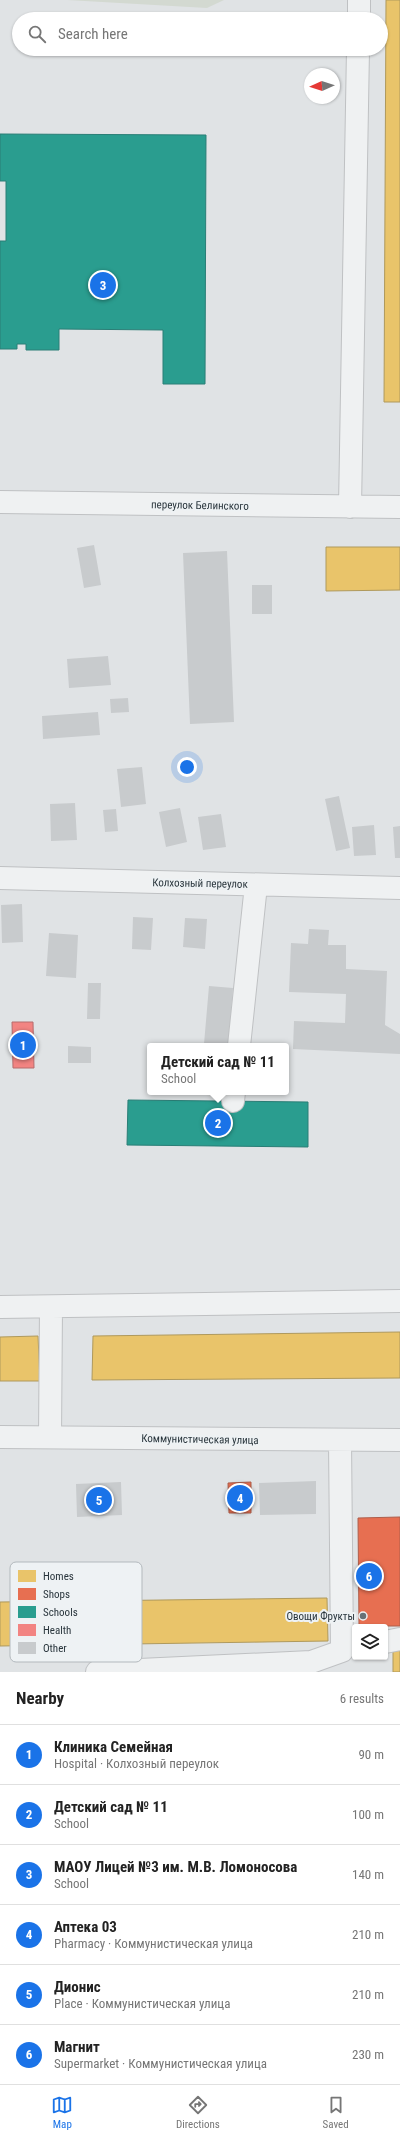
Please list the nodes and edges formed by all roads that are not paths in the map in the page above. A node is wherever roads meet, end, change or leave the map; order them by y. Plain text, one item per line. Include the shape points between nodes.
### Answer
1 (359, 0) edge
2 (359, 12) edge
3 (358, 56) edge
4 (0, 502) edge
5 (350, 507) junction
6 (400, 507) edge
7 (0, 878) edge
8 (256, 885) junction
9 (400, 888) edge
10 (239, 1043) edge
11 (400, 1301) edge
12 (51, 1306) junction
13 (0, 1307) edge
14 (50, 1437) junction
15 (0, 1438) edge
16 (340, 1440) junction
17 (400, 1440) edge
18 (400, 1639) edge
19 (388, 1641) edge
20 (349, 1650) edge
21 (311, 1667) edge
22 (199, 1670) edge
23 (97, 1672) edge

1 - 2 street
3 - 5 street
4 - 5 street, переулок Белинского
5 - 6 street, переулок Белинского
7 - 8 street, Колхозный переулок
8 - 9 street, Колхозный переулок
8 - 10 street
11 - 12 street
12 - 13 street
12 - 14 street
14 - 15 street, Коммунистическая улица
14 - 16 street, Коммунистическая улица
16 - 17 street, Коммунистическая улица
16 - 20 street
18 - 19 street
20 - 21 street
21 - 22 street
22 - 23 street

